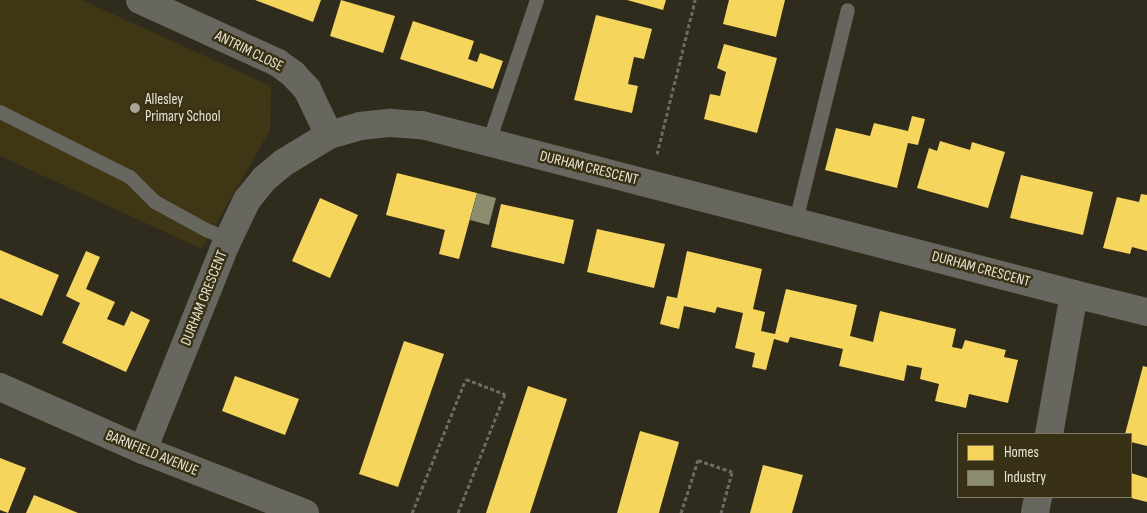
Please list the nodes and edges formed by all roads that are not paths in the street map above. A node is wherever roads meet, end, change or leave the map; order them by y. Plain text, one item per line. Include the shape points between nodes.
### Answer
1 (140, 0) edge
2 (537, 0) edge
3 (180, 9) edge
4 (848, 10) dead end
5 (0, 112) edge
6 (329, 134) junction
7 (490, 142) junction
8 (796, 221) junction
9 (228, 239) junction
10 (1074, 294) junction
11 (1147, 312) edge
12 (0, 386) edge
13 (1049, 433) edge
14 (143, 450) junction
15 (1038, 498) edge
16 (306, 513) edge
17 (1035, 513) edge

1 - 3 street, ANTRIM CLOSE
2 - 7 lane
3 - 6 street, ANTRIM CLOSE via 293,74 307,89
4 - 8 lane
5 - 9 lane via 130,177 155,202
6 - 7 street, DURHAM CRESCENT via 391,123 422,125
6 - 9 street, DURHAM CRESCENT via 283,162 264,179 247,200
7 - 8 street, DURHAM CRESCENT
8 - 10 street, DURHAM CRESCENT
9 - 14 street, DURHAM CRESCENT
10 - 11 street, DURHAM CRESCENT
10 - 13 street
12 - 14 street, BARNFIELD AVENUE
14 - 16 street, BARNFIELD AVENUE
15 - 17 street

